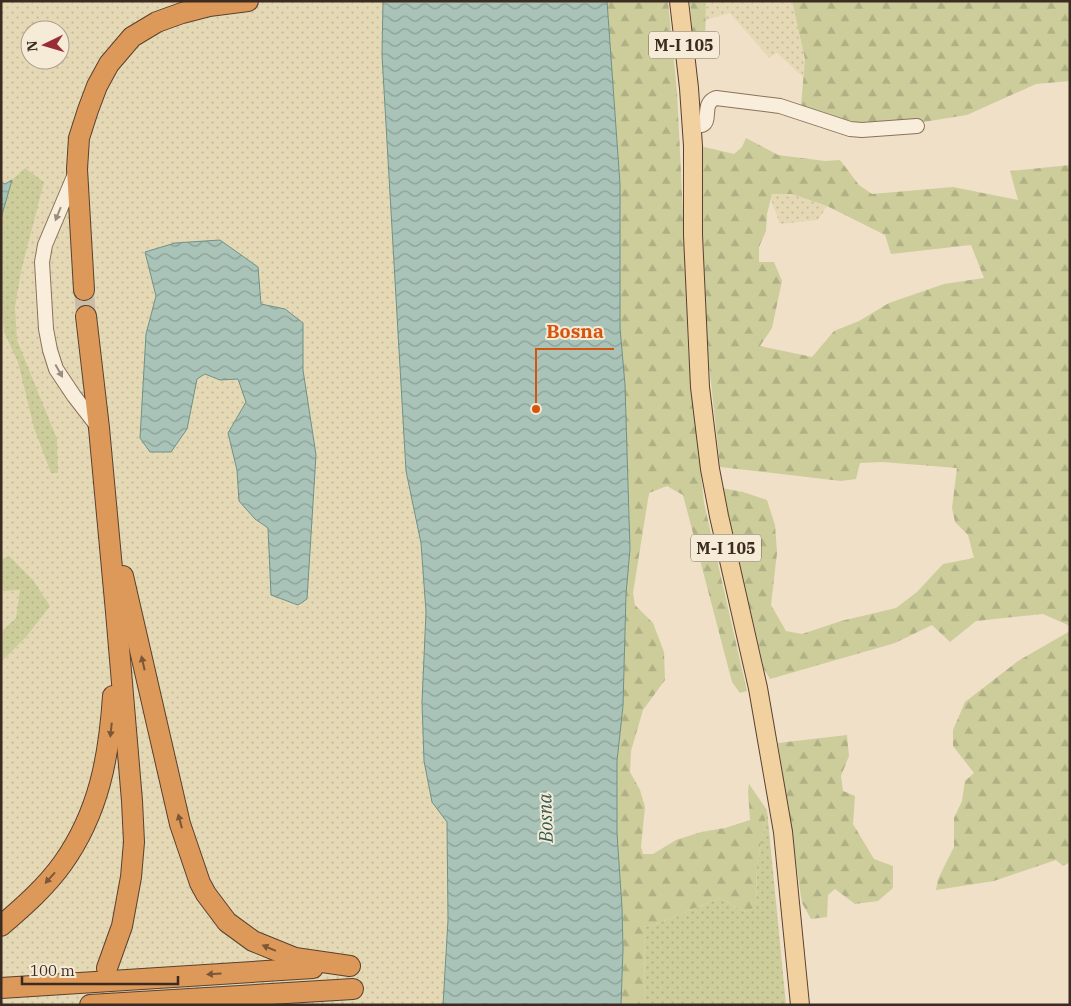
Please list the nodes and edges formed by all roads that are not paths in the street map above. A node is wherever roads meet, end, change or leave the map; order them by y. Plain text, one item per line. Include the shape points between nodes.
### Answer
1 (248, 1) edge
2 (679, 1) edge
3 (691, 125) junction
4 (917, 126) dead end
5 (77, 169) junction
6 (84, 290) tunnel mouth
7 (86, 316) tunnel mouth
8 (99, 428) junction
9 (104, 482) junction
10 (116, 612) junction
11 (1, 926) edge
12 (107, 968) dead end
13 (1, 988) edge
14 (99, 1004) edge
15 (130, 1005) edge
16 (320, 1005) edge
17 (800, 1005) edge

1 - 5 highway via 182,13 157,22 132,37 109,64 97,86 80,138
2 - 3 main road, M-I 105
3 - 4 street via 705,123 707,104 716,98 780,106 850,129
3 - 17 main road, M-I 105 via 696,317 702,406 710,469 758,688 783,832
5 - 6 highway
5 -> 8 street via 45,245 42,262 46,329 56,368
7 - 8 highway
8 - 9 highway
9 - 10 highway
9 - 13 highway via 180,824 200,883 227,922 253,941 295,958 350,966
10 -> 11 highway via 111,734 101,786 85,826 63,864
10 - 12 highway via 134,842 122,926
14 - 15 highway
14 - 16 highway via 353,989

